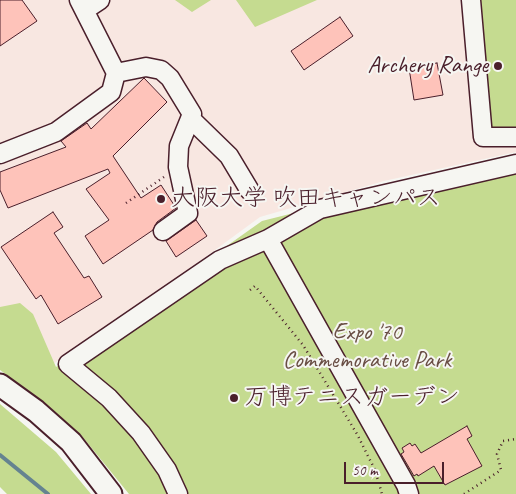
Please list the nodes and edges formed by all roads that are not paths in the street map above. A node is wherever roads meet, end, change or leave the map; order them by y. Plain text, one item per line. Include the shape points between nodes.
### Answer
1 (100, 0) edge
2 (471, 0) edge
3 (82, 5) edge
4 (116, 73) junction
5 (191, 119) junction
6 (516, 137) edge
7 (0, 154) edge
8 (516, 164) edge
9 (250, 191) dead end
10 (163, 230) dead end
11 (268, 239) junction
12 (0, 385) edge
13 (111, 494) edge
14 (178, 494) edge
15 (409, 494) edge

1 - 3 lane
2 - 6 lane via 482,138
3 - 4 lane
4 - 5 lane via 146,67 161,70 188,106
4 - 7 lane via 111,92 56,132
5 - 9 lane via 229,156
5 - 10 lane via 179,146 178,167 188,213
8 - 11 lane via 320,209
11 - 14 lane via 220,260 68,364 109,398 141,433 167,470
11 - 15 lane
12 - 13 main road via 71,442

